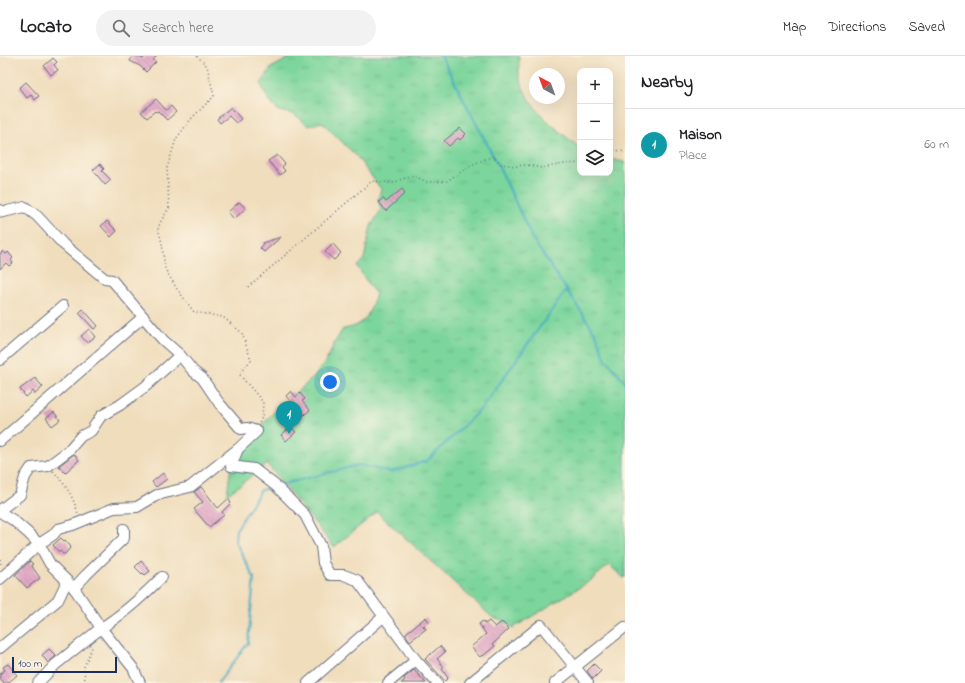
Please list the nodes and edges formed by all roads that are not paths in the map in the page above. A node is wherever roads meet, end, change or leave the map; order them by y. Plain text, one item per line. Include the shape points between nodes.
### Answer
1 (0, 210) edge
2 (63, 306) dead end
3 (143, 317) junction
4 (180, 354) junction
5 (0, 360) edge
6 (0, 440) edge
7 (238, 449) junction
8 (0, 511) edge
9 (124, 529) dead end
10 (39, 544) junction
11 (162, 577) dead end
12 (0, 579) edge
13 (71, 585) junction
14 (383, 617) junction
15 (625, 627) edge
16 (101, 628) junction
17 (0, 648) edge
18 (416, 660) junction
19 (575, 667) junction
20 (38, 683) edge
21 (140, 683) edge
22 (308, 683) edge
23 (388, 683) edge
24 (437, 683) edge
25 (470, 683) edge
26 (555, 683) edge
27 (588, 683) edge

1 - 3 street via 3,212 25,207 63,244 105,279 112,280
2 - 5 street
3 - 4 street via 163,340
3 - 6 street
4 - 7 street via 241,429 257,431
4 - 8 street via 146,386 101,416 91,431 81,436 68,451 48,466 31,468 25,477 20,495
7 - 10 street via 190,488 157,495 137,507 114,508 58,529
7 - 14 street via 231,466 254,469 286,495 305,516 321,546 323,563 330,575 344,575 356,580
8 - 10 street
9 - 13 street via 124,538 86,575
10 - 12 street
10 - 13 street via 50,564
11 - 16 street via 121,614
13 - 16 street
13 - 17 street via 58,600
14 - 18 street
14 - 22 street
15 - 19 street
16 - 20 street via 60,660
16 - 21 street via 133,668
18 - 23 street
18 - 24 street
19 - 25 street via 541,625
19 - 26 street
19 - 27 street

